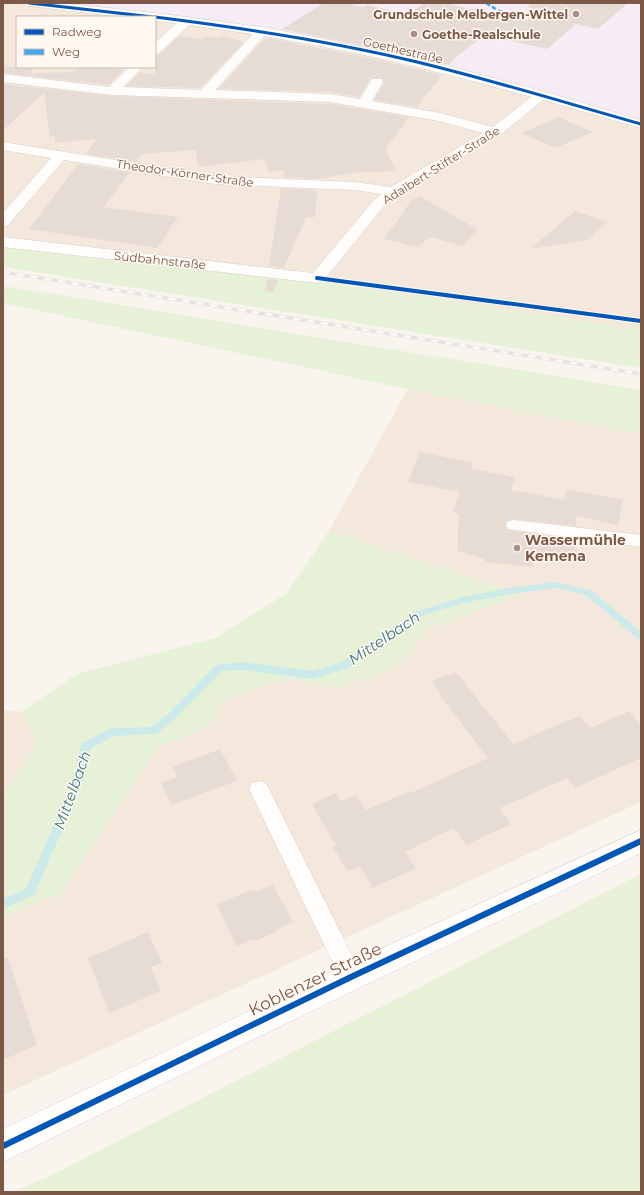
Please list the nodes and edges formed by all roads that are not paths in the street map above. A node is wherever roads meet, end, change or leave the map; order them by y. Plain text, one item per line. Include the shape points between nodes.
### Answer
1 (29, 3) edge
2 (145, 16) edge
3 (156, 17) edge
4 (186, 21) junction
5 (262, 31) junction
6 (156, 49) edge
7 (136, 68) edge
8 (3, 78) edge
9 (377, 82) dead end
10 (112, 91) junction
11 (205, 93) junction
12 (542, 95) junction
13 (364, 103) junction
14 (641, 124) edge
15 (496, 132) junction
16 (3, 146) edge
17 (60, 156) junction
18 (393, 192) junction
19 (3, 222) edge
20 (3, 242) edge
21 (317, 278) joint
22 (514, 525) dead end
23 (641, 542) edge
24 (259, 789) dead end
25 (641, 841) edge
26 (352, 977) junction
27 (3, 1146) edge

1 - 2 street, Goethestraße
3 - 4 street, Goethestraße
4 - 5 street, Goethestraße
4 - 6 street
5 - 11 street
5 - 12 street, Goethestraße via 415,62
7 - 10 street
8 - 10 street
9 - 13 street
10 - 11 street
11 - 13 street via 330,98
12 - 14 street, Goethestraße
12 - 15 street, Adalbert-Stifter-Straße
13 - 15 street via 440,117
15 - 18 street, Adalbert-Stifter-Straße
16 - 17 street, Theodor-Körner-Straße
17 - 18 street, Theodor-Körner-Straße via 215,180 355,186
17 - 19 street
18 - 21 street, Adalbert-Stifter-Straße via 379,203
20 - 21 street, Südbahnstraße
22 - 23 lane
24 - 26 lane
25 - 26 street, Koblenzer Straße
26 - 27 street, Koblenzer Straße

